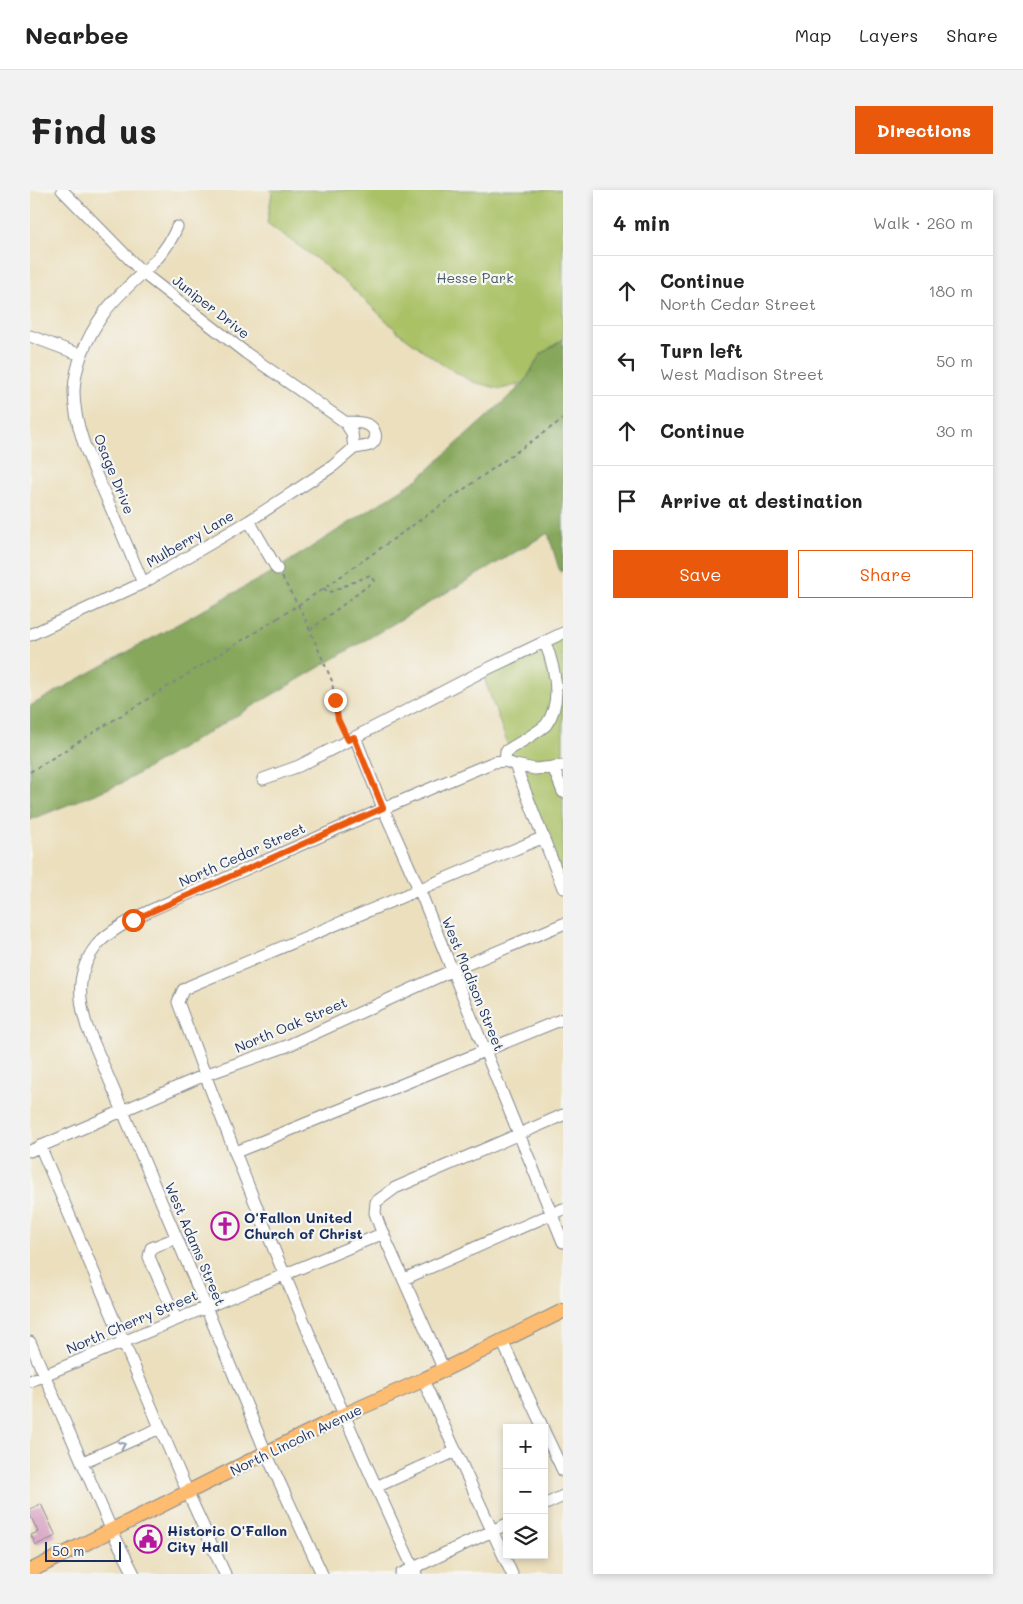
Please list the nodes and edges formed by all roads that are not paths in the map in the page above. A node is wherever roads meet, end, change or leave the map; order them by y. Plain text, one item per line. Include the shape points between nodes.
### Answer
1 (62, 190) edge
2 (177, 227) dead end
3 (144, 274) junction
4 (30, 336) edge
5 (81, 355) junction
6 (346, 422) junction
7 (354, 448) junction
8 (250, 521) junction
9 (277, 569) road end
10 (143, 583) junction
11 (563, 634) edge
12 (30, 635) edge
13 (545, 642) junction
14 (351, 739) junction
15 (510, 763) junction
16 (558, 767) edge
17 (263, 779) dead end
18 (563, 792) edge
19 (383, 808) junction
20 (544, 837) junction
21 (563, 888) edge
22 (419, 889) junction
23 (563, 924) edge
24 (451, 971) junction
25 (563, 1018) edge
26 (95, 1048) joint
27 (484, 1051) junction
28 (205, 1076) junction
29 (122, 1110) junction
30 (563, 1115) edge
31 (519, 1134) junction
32 (35, 1148) edge
33 (236, 1152) junction
34 (563, 1209) edge
35 (551, 1214) junction
36 (384, 1233) junction
37 (176, 1238) junction
38 (563, 1242) edge
39 (285, 1274) junction
40 (404, 1279) junction
41 (206, 1306) junction
42 (563, 1311) edge
43 (176, 1319) junction
44 (124, 1341) junction
45 (502, 1341) junction
46 (30, 1342) edge
47 (444, 1370) junction
48 (45, 1375) junction
49 (423, 1380) junction
50 (30, 1381) edge
51 (344, 1415) junction
52 (541, 1424) edge
53 (160, 1428) junction
54 (548, 1440) edge
55 (456, 1451) junction
56 (266, 1453) junction
57 (83, 1462) junction
58 (563, 1472) edge
59 (376, 1487) junction
60 (188, 1493) junction
61 (563, 1496) edge
62 (548, 1503) edge
63 (503, 1526) edge
64 (112, 1531) junction
65 (492, 1531) junction
66 (35, 1569) edge
67 (414, 1571) edge
68 (134, 1574) edge
69 (225, 1574) edge
70 (322, 1574) edge
71 (401, 1574) edge
72 (512, 1574) edge

1 - 3 street, Juniper Drive
2 - 3 street, Osage Drive via 172,241
3 - 5 street, Osage Drive via 104,313
3 - 6 street, Juniper Drive via 246,354
4 - 5 street
5 - 10 street, Osage Drive via 74,390 79,425 88,456
6 - 7 street, Juniper Drive
6 - 7 street, Mulberry Lane via 366,424 376,434 370,444
7 - 8 street, Mulberry Lane via 333,466
8 - 9 street
8 - 10 street, Mulberry Lane
10 - 12 street, Mulberry Lane
11 - 13 street
13 - 14 street
13 - 15 street via 558,676 560,700 546,725 506,751
14 - 17 street via 298,766
14 - 19 street, West Madison Street
15 - 16 street via 535,769
15 - 19 street, North Cedar Street via 494,762
15 - 20 street
16 - 18 street
19 - 22 street, West Madison Street
19 - 26 street, North Cedar Street via 151,912 113,932 97,945 86,964 80,986 81,1005
20 - 21 street
20 - 22 street
22 - 24 street, West Madison Street
22 - 28 street via 183,990 178,1002
23 - 24 street, North Oak Street
24 - 27 street, West Madison Street
24 - 28 street, North Oak Street via 287,1046
25 - 27 street
26 - 29 street, West Adams Street
27 - 31 street, West Madison Street
27 - 33 street
28 - 29 street, North Oak Street
28 - 33 street
29 - 32 street, North Oak Street
29 - 37 street, West Adams Street
30 - 31 street
31 - 35 street, West Madison Street
31 - 36 street via 385,1195 376,1202 375,1213
32 - 44 street
33 - 39 street
34 - 35 street
35 - 38 street, West Madison Street
35 - 40 street
36 - 39 street, North Cherry Street
36 - 40 street
37 - 41 street, West Adams Street
37 - 43 street via 152,1248 149,1258
39 - 41 street, North Cherry Street
39 - 51 street
40 - 47 street
41 - 43 street, North Cherry Street
41 - 56 street, West Adams Street
42 - 45 main road, North Lincoln Avenue
43 - 44 street, North Cherry Street
44 - 48 street, North Cherry Street
44 - 53 street
45 - 47 main road, North Lincoln Avenue
45 - 52 street
46 - 48 street
47 - 49 main road, North Lincoln Avenue
48 - 50 street, North Cherry Street
48 - 57 street
49 - 51 main road, North Lincoln Avenue
49 - 55 street
51 - 56 main road, North Lincoln Avenue
51 - 59 street
57 -> 53 street
53 - 60 street
54 - 58 street
55 - 59 street
55 - 65 street
56 - 60 main road, North Lincoln Avenue
56 - 70 street, West Adams Street
57 - 64 street
59 - 67 street
60 - 64 main road, North Lincoln Avenue
60 - 69 street
61 - 62 street
63 - 65 street
64 - 66 main road, North Lincoln Avenue
64 - 68 street
65 - 67 street
65 - 72 street
67 - 71 street

